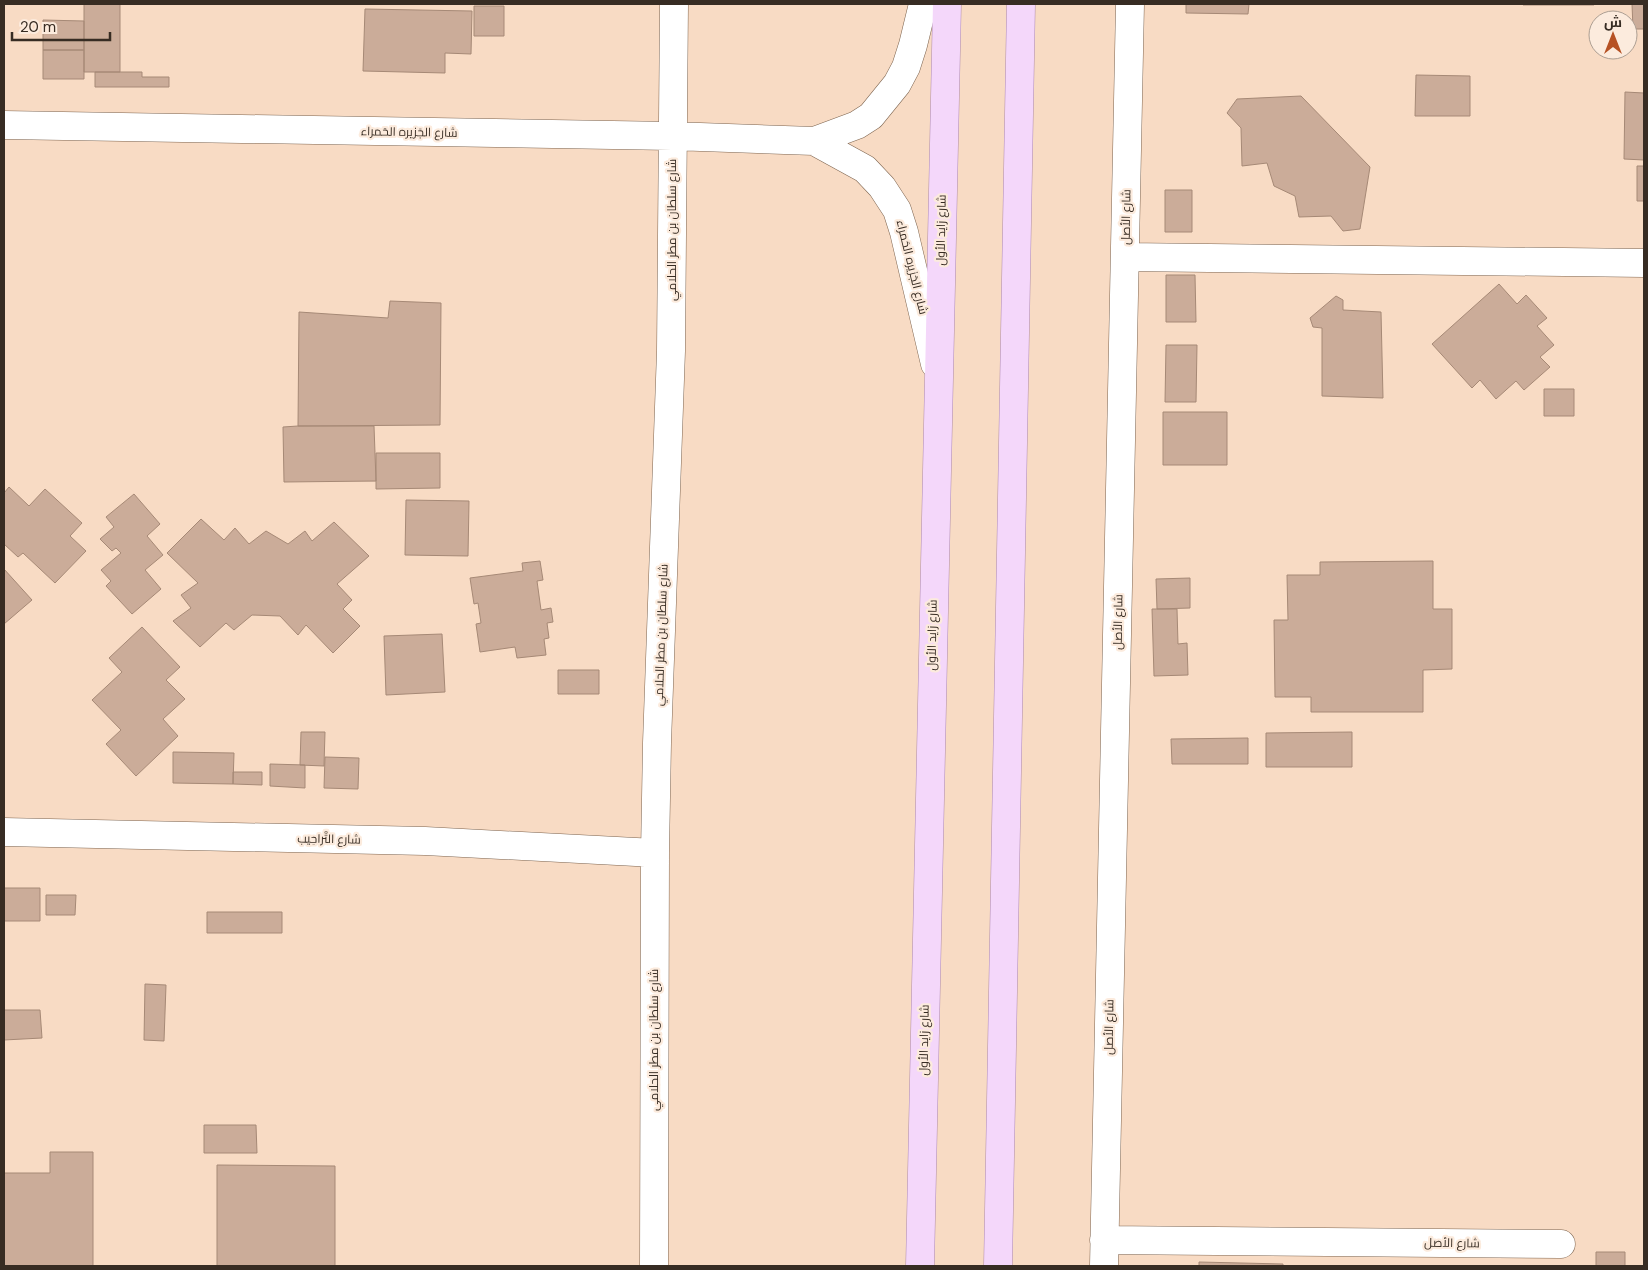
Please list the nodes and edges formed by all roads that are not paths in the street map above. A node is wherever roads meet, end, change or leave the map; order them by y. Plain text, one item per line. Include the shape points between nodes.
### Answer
1 (674, 4) edge
2 (923, 4) edge
3 (946, 4) edge
4 (1021, 4) edge
5 (1130, 4) edge
6 (4, 124) edge
7 (672, 136) junction
8 (814, 141) junction
9 (1126, 256) junction
10 (1644, 263) edge
11 (938, 374) junction
12 (4, 832) edge
13 (655, 853) junction
14 (1560, 1244) dead end
15 (1104, 1253) edge
16 (654, 1266) edge
17 (920, 1266) edge
18 (998, 1266) edge

1 - 7 street, شارع سلطان بن مطر الحلامي
2 - 8 street, شارع الجَزيره الحَمراء via 913,45 897,84 871,116 857,125
3 - 11 main road, شارع زايد الأول
4 - 18 main road
5 - 9 street, شارع الأصل
6 - 7 street, شارع الجَزيره الحَمراء
7 - 8 street, شارع الجَزيره الحَمراء
7 - 13 street, شارع سلطان بن مطر الحلامي via 671,351
8 - 11 street, شارع الجَزيره الحَمراء via 865,169 897,210
9 - 10 street
9 - 15 street, شارع الأصل
11 - 17 main road, شارع زايد الأول
12 - 13 street, شارع التَّراحِيب via 425,841
13 - 16 street, شارع سلطان بن مطر الحلامي
14 - 15 street, شارع الأصل

